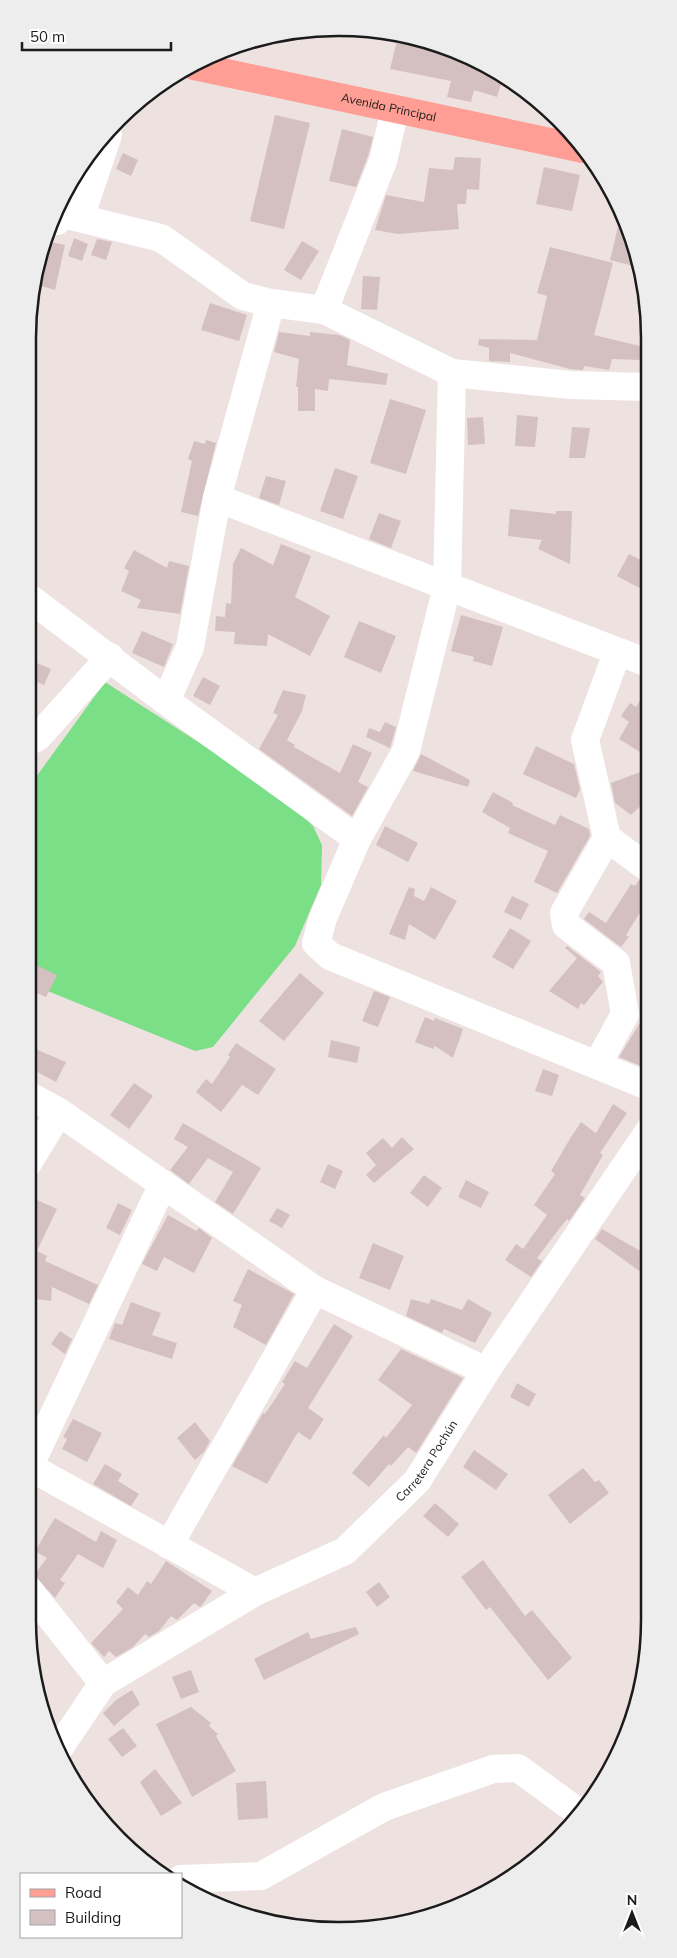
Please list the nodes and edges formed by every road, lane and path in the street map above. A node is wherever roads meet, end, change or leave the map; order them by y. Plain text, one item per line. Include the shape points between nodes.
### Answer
1 (203, 68) edge
2 (395, 110) junction
3 (572, 147) edge
4 (98, 157) edge
5 (68, 219) edge
6 (271, 303) junction
7 (324, 310) junction
8 (452, 373) junction
9 (641, 387) edge
10 (217, 498) junction
11 (447, 587) junction
12 (36, 603) edge
13 (617, 653) junction
14 (110, 657) junction
15 (641, 661) edge
16 (166, 701) junction
17 (36, 738) edge
18 (607, 838) junction
19 (357, 839) junction
20 (641, 863) edge
21 (597, 1065) junction
22 (641, 1083) edge
23 (36, 1099) edge
24 (59, 1112) junction
25 (36, 1150) edge
26 (641, 1165) edge
27 (163, 1184) junction
28 (315, 1290) junction
29 (486, 1371) junction
30 (36, 1450) edge
31 (36, 1471) edge
32 (169, 1545) junction
33 (255, 1592) junction
34 (36, 1599) edge
35 (103, 1683) junction
36 (63, 1743) edge
37 (574, 1809) edge
38 (185, 1880) edge

1 - 2 main road, Avenida Principal
2 - 3 main road, Avenida Principal
2 - 7 street via 383,161
4 - 5 street
5 - 6 street via 161,238 243,296
6 - 7 street
6 - 10 street
7 - 8 street
8 - 9 street via 570,385
8 - 11 street
10 - 11 street
10 - 16 street via 190,647
11 - 13 street
11 - 19 street via 406,751
12 - 14 street
13 - 15 street
13 - 18 street via 584,740
14 - 16 street
14 - 17 street
16 - 19 street
18 - 20 street
18 - 21 street via 564,913 566,925 616,963 625,1014
19 - 21 street via 323,918 316,943 330,956
21 - 22 street
23 - 24 street
24 - 25 street
24 - 27 street
26 - 29 street, Carretera Pochún
27 - 28 street
27 - 30 street
28 - 29 street
28 - 32 street
29 - 33 street, Carretera Pochún via 417,1481 345,1551
31 - 32 street
32 - 33 street
33 - 35 street, Carretera Pochún
34 - 35 street
35 - 36 street
37 - 38 street via 518,1768 493,1769 384,1807 261,1876

